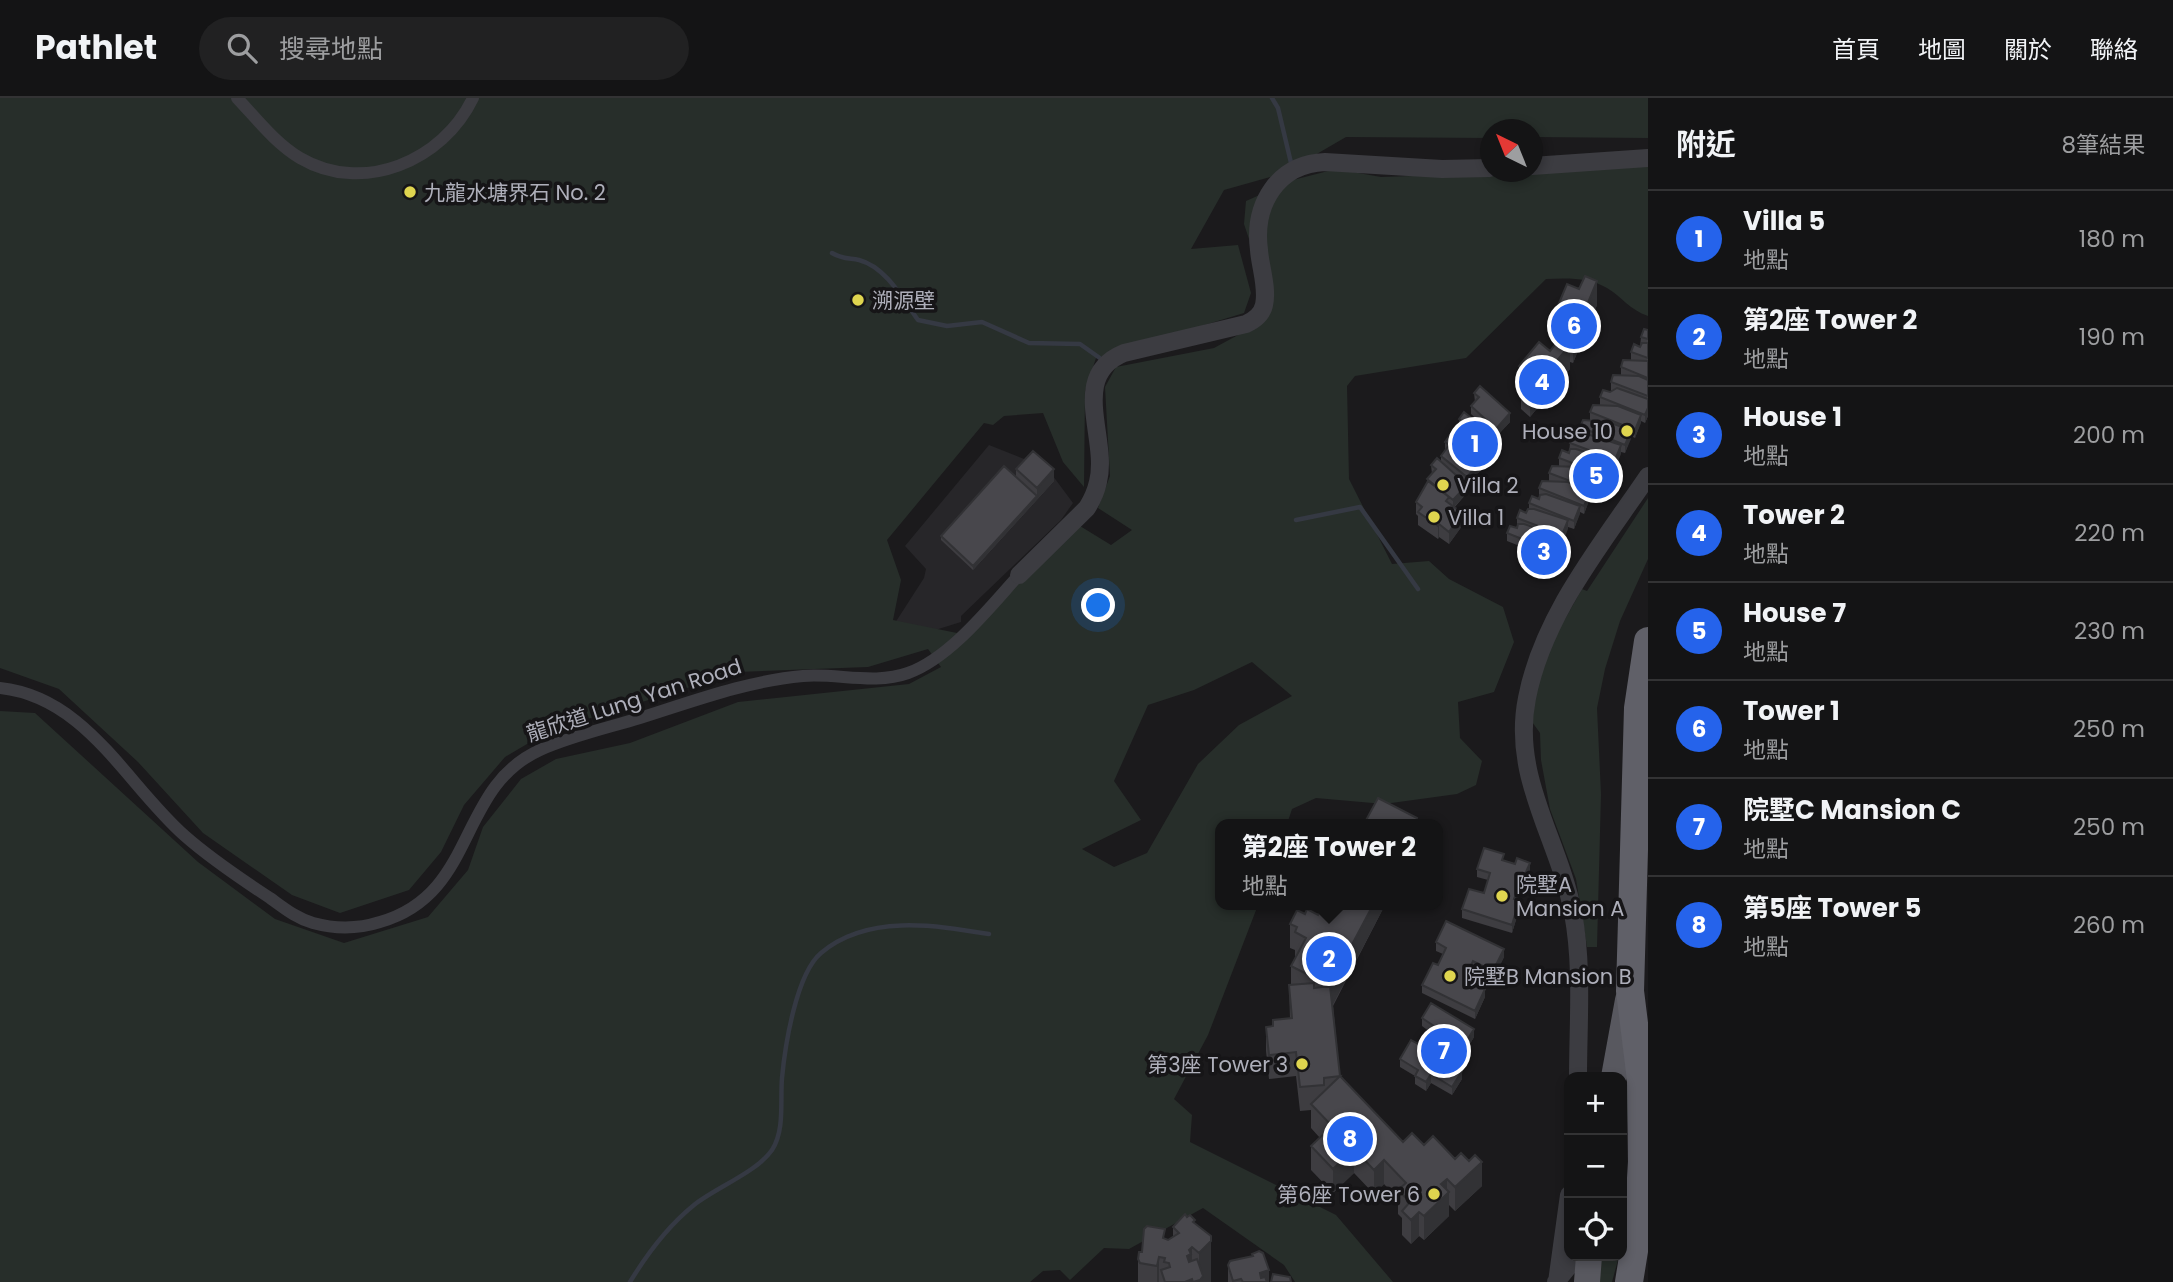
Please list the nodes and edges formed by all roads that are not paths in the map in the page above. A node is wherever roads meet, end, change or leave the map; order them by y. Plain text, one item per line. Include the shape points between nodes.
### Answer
1 (237, 98) edge
2 (473, 98) edge
3 (1648, 158) edge
4 (1543, 165) edge
5 (1480, 168) edge
6 (1648, 476) edge
7 (1019, 575) joint
8 (1648, 641) edge
9 (0, 688) edge
10 (1630, 991) junction
11 (1578, 1072) edge
12 (1615, 1072) edge
13 (1569, 1198) edge
14 (1573, 1261) edge
15 (1589, 1261) edge
16 (1556, 1282) edge
17 (1587, 1282) edge
18 (1629, 1282) edge

1 - 2 street via 300,158 329,170 360,173 405,164 424,155 454,128
3 - 4 street
5 - 7 street, 龍欣道 Lung Yan Road via 1325,162 1306,164 1282,177 1258,217 1265,299 1260,314 1246,324 1124,353 1106,363 1093,391 1099,482 1087,508
6 - 11 street via 1568,595 1547,637 1530,684 1523,738 1534,798 1575,922
7 - 9 street, 龍欣道 Lung Yan Road via 945,651 908,673 873,678 803,676 738,687 529,756 493,787 456,862 437,888 397,916 358,927 317,924 293,914 184,835 99,741 66,714 42,697
8 - 10 highway via 1639,708
10 - 12 main road
10 - 18 highway via 1641,1080 1642,1162
13 - 16 street
14 - 16 street
15 - 17 main road

